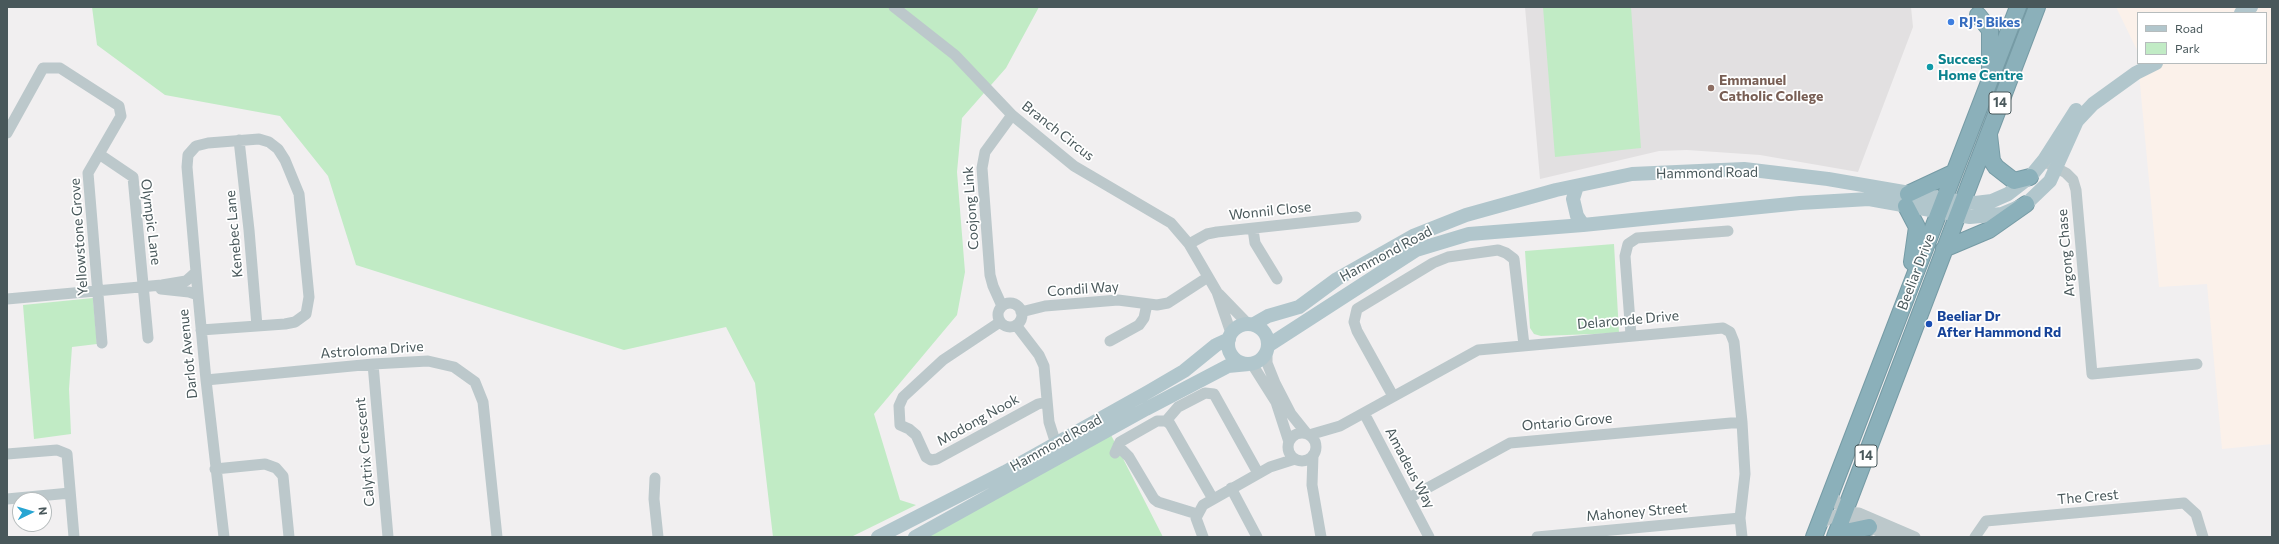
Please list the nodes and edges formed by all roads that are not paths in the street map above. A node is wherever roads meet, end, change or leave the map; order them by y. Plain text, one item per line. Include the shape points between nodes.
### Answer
1 (894, 7) edge
2 (2018, 7) edge
3 (2037, 7) edge
4 (1978, 15) dead end
5 (2154, 64) edge
6 (2136, 73) junction
7 (1991, 80) junction
8 (1012, 115) junction
9 (7, 133) edge
10 (1989, 133) junction
11 (239, 140) junction
12 (99, 154) junction
13 (2044, 160) junction
14 (2057, 169) junction
15 (1953, 173) junction
16 (2030, 177) junction
17 (1828, 179) junction
18 (1577, 186) junction
19 (1907, 200) junction
20 (1828, 201) junction
21 (2026, 204) junction
22 (1941, 206) junction
23 (1492, 208) junction
24 (1959, 208) junction
25 (1356, 217) dead end
26 (1583, 225) junction
27 (1253, 229) junction
28 (1494, 231) junction
29 (1728, 231) dead end
30 (1189, 244) junction
31 (1944, 249) junction
32 (196, 272) junction
33 (1208, 277) junction
34 (1277, 279) dead end
35 (146, 286) junction
36 (98, 290) junction
37 (1217, 292) junction
38 (198, 295) junction
39 (7, 299) edge
40 (1147, 304) junction
41 (1002, 306) junction
42 (1021, 312) junction
43 (1898, 318) junction
44 (1000, 322) junction
45 (1251, 324) junction
46 (1016, 325) junction
47 (256, 326) junction
48 (201, 330) junction
49 (1631, 335) junction
50 (1230, 336) junction
51 (148, 338) dead end
52 (1110, 341) dead end
53 (102, 343) dead end
54 (1524, 345) junction
55 (1268, 348) junction
56 (373, 364) junction
57 (1250, 364) junction
58 (2197, 364) dead end
59 (206, 380) junction
60 (1393, 396) junction
61 (1047, 402) junction
62 (1364, 413) junction
63 (1166, 421) junction
64 (1742, 422) junction
65 (1340, 426) junction
66 (1308, 434) junction
67 (1056, 444) junction
68 (1289, 445) junction
69 (1314, 452) junction
70 (7, 454) edge
71 (1296, 459) junction
72 (1270, 467) junction
73 (215, 469) junction
74 (1258, 473) junction
75 (655, 478) dead end
76 (1312, 485) junction
77 (1231, 488) junction
78 (1832, 492) junction
79 (70, 493) junction
80 (1409, 498) junction
81 (7, 499) edge
82 (1213, 499) junction
83 (1845, 512) junction
84 (1197, 514) junction
85 (1740, 518) junction
86 (1869, 527) junction
87 (1817, 531) edge
88 (1836, 536) edge
89 (74, 537) edge
90 (224, 537) edge
91 (289, 537) edge
92 (388, 537) edge
93 (497, 537) edge
94 (658, 537) edge
95 (878, 537) edge
96 (914, 537) edge
97 (1203, 537) edge
98 (1257, 537) edge
99 (1321, 537) edge
100 (1429, 537) edge
101 (1537, 537) edge
102 (1742, 537) edge
103 (1893, 537) edge
104 (1915, 537) edge
105 (1975, 537) edge
106 (2203, 537) edge

1 - 8 street, Branch Circus via 955,55
2 - 7 highway, Beeliar Drive / 14
3 - 10 highway, Beeliar Drive / 14
4 - 7 highway via 1990,30
5 - 6 main road, Hammond Road
6 - 13 main road, Hammond Road via 2121,75 2087,98 2070,117
6 - 14 main road, Hammond Road via 2093,104 2077,121
7 - 15 highway, Beeliar Drive / 14
8 - 30 street, Branch Circus via 1074,166 1171,223
8 - 41 street, Coojong Link via 990,143 985,152 982,168 990,275
9 - 12 street, Yellowstone Grove via 43,68 60,68 119,106 121,116
10 - 16 highway via 1992,161 1996,167 2014,181
10 - 24 highway, Beeliar Drive / 14
11 - 32 street, Darlot Avenue via 196,146 188,155
11 - 47 street, Kenebec Lane
11 - 47 street via 259,139 269,142 278,149 285,160 299,194 310,297 306,314 296,322
12 - 35 street, Olympic Lane via 132,177
12 - 36 street, Yellowstone Grove via 88,173
13 - 14 street, Argong Chase
13 - 16 main road, Hammond Road
14 - 21 main road, Hammond Road via 2050,181
14 - 58 street, Argong Chase via 2073,180 2076,190 2092,374
15 - 19 highway
15 - 22 highway, Beeliar Drive / 14
16 - 24 main road, Hammond Road via 2008,194 1992,201
17 - 18 main road, Hammond Road via 1744,169 1632,174
17 - 19 main road, Hammond Road
17 - 20 main road
18 - 23 main road, Hammond Road
18 - 26 main road via 1573,199 1577,216
19 - 20 main road, Hammond Road
19 - 22 main road, Hammond Road
19 - 43 highway via 1917,227 1915,247
20 - 26 main road, Hammond Road
21 - 24 main road, Hammond Road via 1990,216
21 - 31 highway via 1989,230
22 - 24 main road, Hammond Road
22 - 43 highway, Beeliar Drive / 14
23 - 28 main road
23 - 45 main road, Hammond Road via 1466,215 1413,236 1337,279 1299,307
24 - 31 highway, Beeliar Drive / 14
25 - 27 street, Wonnil Close
26 - 28 main road, Hammond Road
27 - 30 street, Wonnil Close via 1207,234
27 - 34 street via 1255,243
28 - 55 main road, Hammond Road via 1444,240 1416,250
29 - 49 street via 1637,238 1628,244 1625,256
30 - 33 street, Branch Circus
31 - 83 highway, Beeliar Drive / 14
32 - 35 street via 186,281
32 - 38 street, Darlot Avenue
33 - 37 street, Branch Circus
33 - 40 street, Condil Way via 1168,303
35 - 36 street
35 - 38 street
35 - 51 street, Olympic Lane
36 - 39 street
36 - 53 street, Yellowstone Grove
37 - 45 street, Branch Circus
37 - 50 street, Branch Circus
38 - 48 street, Darlot Avenue
40 - 42 street, Condil Way via 1118,300 1046,306
40 - 52 street via 1144,318 1139,325
41 - 42 street via 1013,304
41 - 44 street via 998,312
42 - 46 street via 1021,319
43 - 78 highway, Beeliar Drive / 14
44 - 46 street via 1006,327
44 - 61 street, Modong Nook via 943,360 903,398 899,406 900,425 916,435 926,457 931,460 1038,404
45 - 50 main road via 1238,326
45 - 55 main road via 1265,332
46 - 61 street via 1039,354 1044,366
47 - 48 street
48 - 59 street, Darlot Avenue
49 - 54 street, Delaronde Drive
49 - 64 street, Delaronde Drive via 1718,328 1728,330 1734,342
50 - 57 main road via 1230,354 1241,363
50 - 67 main road, Hammond Road via 1184,371
54 - 60 street, Delaronde Drive via 1474,352
54 - 60 street via 1514,259 1506,252 1498,250 1448,257 1361,305 1354,315 1357,331
55 - 57 main road via 1258,362
55 - 66 street via 1267,363 1275,383 1291,414
56 - 59 street, Astroloma Drive
56 - 92 street, Calytrix Crescent
56 - 93 street, Astroloma Drive via 428,361 454,367 475,382 482,402
57 - 68 street via 1276,402
57 - 96 main road, Hammond Road via 1228,366
59 - 73 street, Darlot Avenue
60 - 62 street, Delaronde Drive
61 - 67 street via 1049,422
62 - 65 street, Delaronde Drive
62 - 80 street, Amadeus Way
63 - 74 street via 1178,407 1205,393 1214,394
63 - 82 street
63 - 84 street via 1157,421 1120,442 1116,450 1129,457 1154,499
64 - 80 street, Ontario Grove via 1510,443
64 - 85 street, Delaronde Drive via 1745,474
65 - 66 street, Delaronde Drive
65 - 69 street, Delaronde Drive via 1323,440
66 - 68 street via 1297,434
66 - 69 street via 1314,440
67 - 95 main road, Hammond Road
68 - 71 street via 1292,456
68 - 72 street
69 - 71 street via 1305,460
69 - 76 street
70 - 79 street via 57,450 67,454
71 - 72 street
71 - 76 street
72 - 74 street
73 - 90 street, Darlot Avenue
73 - 91 street via 265,464 276,468 283,476
74 - 77 street
75 - 94 street via 654,499
76 - 99 street
77 - 82 street
77 - 98 street
78 - 83 street via 1836,502
78 - 87 highway, Beeliar Drive / 14
79 - 81 street
79 - 89 street
80 - 100 street, Amadeus Way
82 - 84 street via 1203,505
83 - 86 street via 1855,522
83 - 87 street via 1833,516
83 - 88 highway, Beeliar Drive / 14
83 - 104 street via 1858,514
84 - 97 street via 1196,522
85 - 101 street, Mahoney Street
85 - 102 street, Delaronde Drive
86 - 88 highway
86 - 103 street
105 - 106 street, The Crest via 1986,521 2184,503 2196,514

